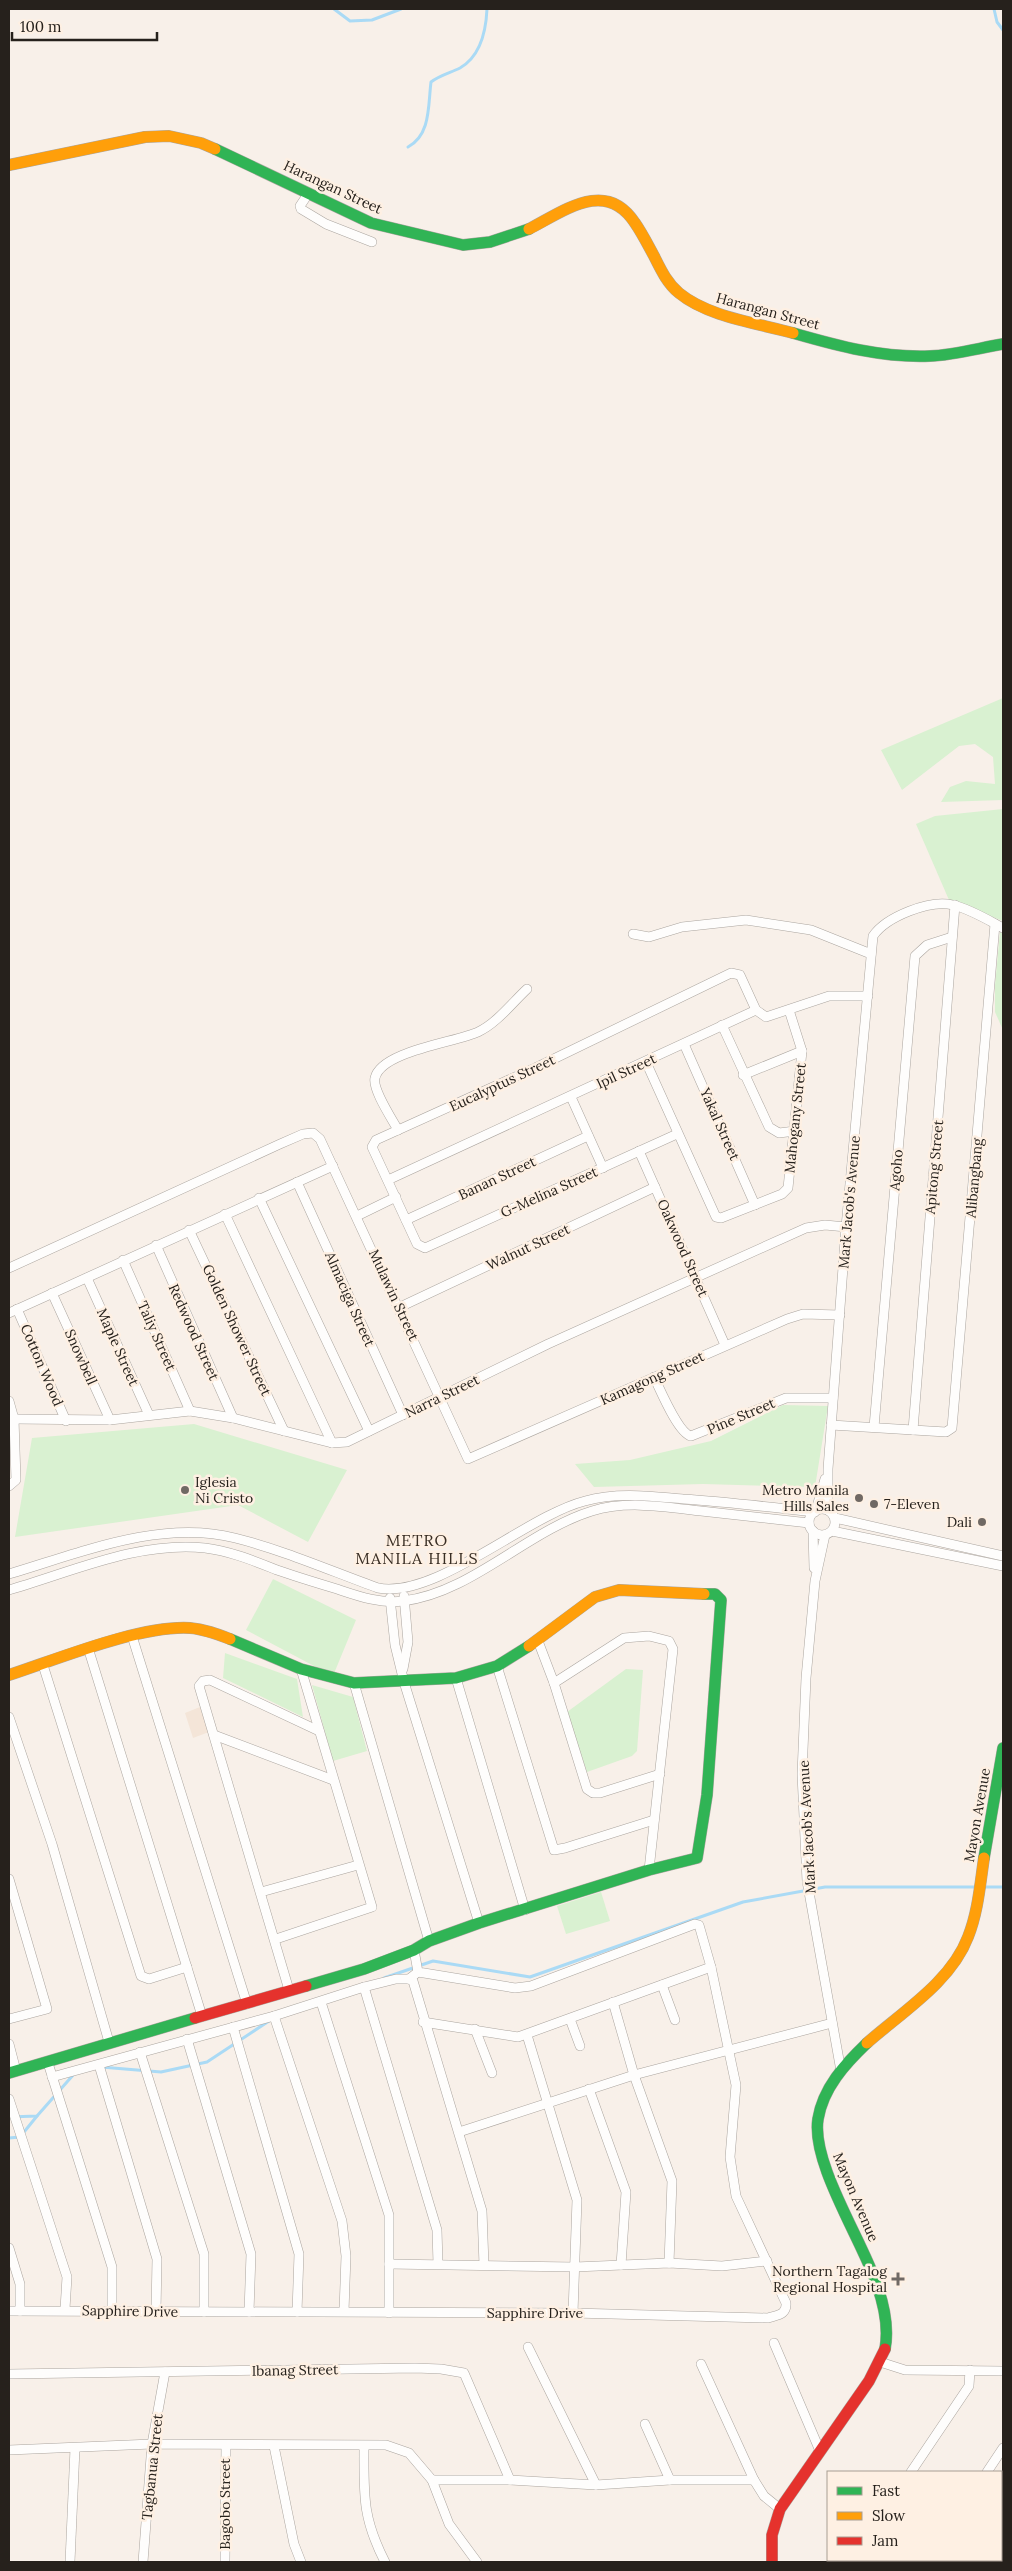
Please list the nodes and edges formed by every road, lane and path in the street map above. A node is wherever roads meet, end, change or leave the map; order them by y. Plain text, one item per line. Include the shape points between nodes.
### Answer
1 (9, 165) edge
2 (308, 194) junction
3 (372, 242) dead end
4 (1003, 344) edge
5 (955, 905) junction
6 (999, 926) edge
7 (633, 934) dead end
8 (952, 937) junction
9 (871, 954) junction
10 (527, 989) dead end
11 (868, 996) junction
12 (756, 1010) junction
13 (789, 1010) junction
14 (722, 1026) junction
15 (684, 1044) junction
16 (802, 1051) junction
17 (646, 1062) junction
18 (744, 1075) junction
19 (571, 1097) junction
20 (398, 1130) junction
21 (795, 1132) junction
22 (677, 1134) junction
23 (588, 1136) junction
24 (639, 1151) junction
25 (333, 1166) junction
26 (603, 1168) junction
27 (388, 1180) junction
28 (297, 1182) junction
29 (655, 1187) junction
30 (396, 1197) junction
31 (259, 1198) junction
32 (756, 1205) junction
33 (225, 1214) junction
34 (357, 1216) junction
35 (406, 1220) junction
36 (846, 1227) junction
37 (189, 1230) junction
38 (156, 1245) junction
39 (421, 1248) joint
40 (123, 1260) junction
41 (9, 1268) edge
42 (696, 1277) junction
43 (87, 1278) junction
44 (52, 1293) junction
45 (400, 1308) junction
46 (13, 1311) edge
47 (840, 1315) junction
48 (725, 1345) junction
49 (654, 1376) junction
50 (440, 1396) junction
51 (833, 1398) junction
52 (9, 1401) edge
53 (190, 1411) junction
54 (149, 1415) junction
55 (402, 1415) junction
56 (233, 1418) junction
57 (14, 1419) junction
58 (110, 1420) junction
59 (66, 1422) junction
60 (831, 1425) junction
61 (874, 1428) junction
62 (913, 1430) junction
63 (284, 1431) junction
64 (369, 1431) junction
65 (12, 1435) edge
66 (332, 1443) junction
67 (468, 1459) joint
68 (828, 1469) junction
69 (9, 1486) edge
70 (816, 1511) junction
71 (831, 1514) junction
72 (811, 1527) junction
73 (829, 1533) junction
74 (1003, 1556) edge
75 (1003, 1566) edge
76 (9, 1574) edge
77 (815, 1581) junction
78 (403, 1589) junction
79 (9, 1590) edge
80 (389, 1590) junction
81 (405, 1601) junction
82 (390, 1602) junction
83 (132, 1636) junction
84 (538, 1641) junction
85 (89, 1651) junction
86 (43, 1665) junction
87 (497, 1666) junction
88 (301, 1669) junction
89 (403, 1669) junction
90 (9, 1675) edge
91 (456, 1678) junction
92 (404, 1682) junction
93 (354, 1683) junction
94 (554, 1684) junction
95 (9, 1717) edge
96 (319, 1731) junction
97 (214, 1735) junction
98 (1003, 1748) edge
99 (660, 1774) junction
100 (333, 1780) junction
101 (654, 1820) junction
102 (358, 1865) junction
103 (649, 1870) junction
104 (9, 1879) edge
105 (261, 1892) junction
106 (525, 1910) junction
107 (479, 1923) junction
108 (276, 1939) junction
109 (429, 1941) junction
110 (414, 1950) junction
111 (187, 1967) junction
112 (711, 1967) junction
113 (418, 1972) junction
114 (410, 1979) junction
115 (662, 1985) junction
116 (364, 1987) junction
117 (289, 1990) junction
118 (321, 2002) junction
119 (612, 2002) junction
120 (246, 2004) junction
121 (202, 2016) junction
122 (274, 2016) junction
123 (9, 2019) edge
124 (570, 2019) junction
125 (674, 2020) dead end
126 (424, 2022) junction
127 (832, 2023) junction
128 (233, 2027) junction
129 (474, 2029) junction
130 (526, 2035) junction
131 (187, 2039) junction
132 (109, 2042) junction
133 (9, 2044) edge
134 (580, 2046) dead end
135 (729, 2050) junction
136 (140, 2052) junction
137 (48, 2063) junction
138 (98, 2065) junction
139 (841, 2071) junction
140 (12, 2072) edge
141 (492, 2072) dead end
142 (634, 2075) junction
143 (52, 2077) junction
144 (589, 2089) junction
145 (9, 2100) edge
146 (546, 2104) junction
147 (459, 2132) junction
148 (9, 2248) edge
149 (767, 2261) junction
150 (669, 2263) junction
151 (390, 2264) junction
152 (438, 2264) junction
153 (484, 2265) junction
154 (621, 2265) junction
155 (575, 2267) junction
156 (65, 2309) junction
157 (9, 2311) edge
158 (20, 2311) junction
159 (112, 2312) junction
160 (156, 2312) junction
161 (204, 2312) junction
162 (249, 2312) junction
163 (297, 2312) junction
164 (344, 2312) junction
165 (389, 2313) junction
166 (573, 2313) junction
167 (774, 2343) dead end
168 (528, 2347) dead end
169 (880, 2362) junction
170 (701, 2364) dead end
171 (970, 2370) junction
172 (1003, 2371) edge
173 (165, 2372) junction
174 (9, 2374) edge
175 (645, 2424) dead end
176 (152, 2444) junction
177 (226, 2445) junction
178 (274, 2446) junction
179 (364, 2446) junction
180 (75, 2448) junction
181 (1003, 2448) edge
182 (9, 2450) edge
183 (820, 2451) junction
184 (912, 2471) edge
185 (988, 2471) edge
186 (432, 2480) junction
187 (510, 2480) junction
188 (670, 2480) junction
189 (754, 2480) junction
190 (596, 2485) junction
191 (780, 2509) junction
192 (70, 2562) edge
193 (143, 2562) edge
194 (225, 2562) edge
195 (301, 2562) edge
196 (385, 2562) edge
197 (477, 2562) edge
198 (772, 2562) edge

1 - 2 main road, Harangan Street via 145,137 169,136 202,143
2 - 3 street via 301,209 326,224
2 - 4 main road, Harangan Street via 371,223 463,245 490,242 524,232 589,200 607,201 624,210 635,222 668,282 699,307 854,350 932,356
5 - 6 street
5 - 8 street, Apitong Street
5 - 9 street, Mark Jacob's Avenue via 936,904 887,921 873,936
6 - 62 street, Alibangbang via 952,1428 949,1431
7 - 9 street via 649,937 682,927 746,920 811,930
8 - 61 street, Agoho via 928,945 915,956
8 - 62 street, Apitong Street
9 - 11 street, Mark Jacob's Avenue
10 - 20 street via 479,1031 423,1046 382,1068 376,1075 375,1084
11 - 13 street via 829,996
11 - 36 street, Mark Jacob's Avenue
12 - 13 street via 766,1017
12 - 14 street, Ipil Street
12 - 20 street, Eucalyptus Street via 737,974 731,973
13 - 16 street, Mahogany Street
14 - 15 street, Ipil Street
14 - 18 street
15 - 17 street, Ipil Street
15 - 32 street, Yakal Street
16 - 18 street
16 - 21 street, Mahogany Street
17 - 19 street, Ipil Street
17 - 22 street, Mahogany Street
18 - 21 street via 771,1130
19 - 23 street
19 - 27 street, Ipil Street
20 - 27 street, Eucalyptus Street via 372,1144
21 - 32 street, Mahogany Street via 788,1188
22 - 24 street, G-Melina Street
22 - 32 street, Mahogany Street via 716,1217 722,1218
23 - 26 street
23 - 35 street, Banan Street
24 - 26 street, G-Melina Street
24 - 29 street, Oakwood Street
25 - 28 street
25 - 34 street, Mulawin Street
25 - 41 street, Mulawin Street via 320,1140 313,1133 303,1134
26 - 39 street, G-Melina Street
27 - 30 street, Eucalyptus Street
28 - 31 street
28 - 55 street, Almaciga Street
29 - 42 street, Oakwood Street
29 - 45 street, Walnut Street
30 - 34 street
30 - 35 street, Eucalyptus Street
31 - 33 street
31 - 64 street
33 - 37 street
33 - 66 street
34 - 45 street, Mulawin Street
35 - 39 street, Eucalyptus Street
36 - 42 street, Narra Street via 825,1225 806,1228
36 - 47 street, Mark Jacob's Avenue
37 - 38 street
37 - 63 street, Golden Shower Street
38 - 40 street
38 - 56 street, Redwood Street
40 - 43 street
40 - 53 street, Taliy Street
42 - 48 street, Oakwood Street
42 - 50 street, Narra Street
43 - 44 street
43 - 54 street, Maple Street
44 - 46 street
44 - 58 street, Snowbell
45 - 50 street, Mulawin Street
46 - 59 street, Cotton Wood
47 - 48 street, Kamagong Street via 803,1314
47 - 51 street, Mark Jacob's Avenue
48 - 49 street, Kamagong Street
49 - 51 street, Pine Street via 678,1424 685,1434 691,1436 786,1398
49 - 67 street, Kamagong Street
50 - 55 street, Narra Street
50 - 67 street, Mulawin Street
51 - 60 street, Mark Jacob's Avenue
52 - 57 street
53 - 54 street, Narra Street
53 - 56 street, Narra Street
54 - 58 street, Narra Street
55 - 64 street, Narra Street
56 - 63 street, Narra Street
57 - 59 street, Narra Street
57 - 65 street
58 - 59 street, Narra Street
60 - 61 street
60 - 68 street, Mark Jacob's Avenue
61 - 62 street
63 - 66 street, Narra Street
64 - 66 street, Narra Street via 347,1442
65 - 69 street via 16,1480
68 - 70 street, Mark Jacob's Avenue
68 - 71 street, Mark Jacob's Avenue
70 - 71 street
70 - 72 street, Mark Jacob's Avenue
70 - 78 street via 648,1496 600,1498 572,1505 461,1565
71 - 73 street, Mark Jacob's Avenue
71 - 74 street
72 - 73 street
72 - 77 street, Mark Jacob's Avenue
72 - 81 street via 660,1506 605,1507 578,1516 532,1539 469,1577
73 - 75 street
73 - 77 street, Mark Jacob's Avenue
76 - 80 street via 124,1540 188,1532 235,1538
77 - 127 street, Mark Jacob's Avenue via 802,1774 807,1881
78 - 80 street
78 - 81 street
79 - 82 street via 118,1557 176,1547 206,1548 237,1555 365,1598
80 - 82 street
81 - 82 street
81 - 89 street via 408,1642
82 - 89 street via 395,1645
83 - 85 main road
83 - 88 main road via 166,1629 200,1629
83 - 120 street
84 - 87 main road
84 - 94 street
84 - 103 main road via 595,1598 619,1590 715,1594 720,1600 707,1795 699,1856
85 - 86 main road
85 - 111 street
86 - 90 main road
86 - 111 street via 141,1976 149,1979
87 - 91 main road
87 - 101 street via 554,1850
88 - 93 main road
88 - 96 street
89 - 92 street
91 - 92 main road
91 - 106 street
92 - 93 main road
92 - 107 street
93 - 109 street
94 - 99 street via 587,1789 600,1793
94 - 99 street via 624,1638 649,1636 669,1641 672,1649
95 - 132 street via 52,1844
96 - 97 street via 206,1680 198,1688
96 - 100 street
97 - 100 street
97 - 105 street
98 - 139 main road, Mayon Avenue via 976,1906 962,1951 948,1970 859,2050
99 - 101 street
100 - 102 street
101 - 103 street
102 - 105 street
102 - 108 street via 372,1907
103 - 106 main road
104 - 123 street via 47,2009
105 - 108 street
106 - 107 main road
107 - 109 main road
108 - 117 street
109 - 110 main road
110 - 113 street
110 - 117 main road via 364,1969
111 - 121 street
112 - 113 street, Sapphire Drive via 702,1929 695,1924 531,1986 515,1988
112 - 115 street
112 - 135 street, Sapphire Drive
113 - 114 street
114 - 116 street
114 - 126 street
115 - 119 street
115 - 125 street
116 - 118 street
116 - 152 street via 437,2230
117 - 120 main road
118 - 122 street
118 - 151 street via 389,2215
119 - 124 street
119 - 142 street
120 - 121 main road
121 - 132 main road
122 - 128 street
122 - 164 street via 342,2221 346,2256
124 - 130 street
124 - 134 street
126 - 129 street
126 - 147 street
127 - 135 street
127 - 139 street, Mark Jacob's Avenue
128 - 131 street
128 - 163 street via 298,2254
129 - 130 street via 518,2037
129 - 141 street
130 - 146 street
131 - 136 street
131 - 162 street via 251,2254
132 - 137 main road
133 - 140 street
135 - 142 street
135 - 149 street, Sapphire Drive via 736,2084 730,2157 736,2196
136 - 138 street
136 - 161 street via 204,2254
137 - 140 main road
137 - 143 street
138 - 143 street
138 - 160 street via 157,2259
139 - 169 main road, Mayon Avenue via 822,2106 818,2144 880,2295 886,2335
142 - 144 street
142 - 150 street via 672,2181
143 - 159 street via 112,2268
144 - 146 street
144 - 154 street via 626,2192
145 - 156 street via 67,2277
146 - 147 street
146 - 155 street via 577,2200
147 - 153 street via 482,2211
148 - 158 street via 20,2284
149 - 150 street via 722,2266
149 - 166 street, Sapphire Drive via 787,2309 768,2318
150 - 154 street
151 - 152 street
151 - 165 street
152 - 153 street
153 - 155 street
154 - 155 street
155 - 166 street
156 - 158 street, Sapphire Drive
156 - 159 street, Sapphire Drive
157 - 158 street, Sapphire Drive
159 - 160 street, Sapphire Drive
160 - 161 street, Sapphire Drive
161 - 162 street, Sapphire Drive
162 - 163 street, Sapphire Drive
163 - 164 street, Sapphire Drive
164 - 165 street, Sapphire Drive
165 - 166 street, Sapphire Drive
167 - 183 street
168 - 190 street
169 - 171 street via 905,2370
169 - 183 main road, Mayon Avenue
170 - 189 street
171 - 172 street
171 - 184 street via 969,2386
173 - 174 street, Ibanag Street
173 - 176 street, Tagbanua Street
173 - 187 street, Ibanag Street via 415,2368 464,2373
175 - 188 street
176 - 177 street
176 - 180 street
176 - 193 street, Tagbanua Street
177 - 178 street
177 - 194 street, Bagobo Street
178 - 179 street
178 - 195 street via 294,2544
179 - 186 street via 386,2445 408,2453
179 - 196 street via 364,2498 370,2533
180 - 182 street
180 - 192 street
181 - 185 street
183 - 191 main road, Mayon Avenue
186 - 187 street
186 - 197 street via 449,2524
187 - 190 street
188 - 189 street
188 - 190 street
189 - 191 street via 764,2496
191 - 198 main road, Mayon Avenue via 772,2535

